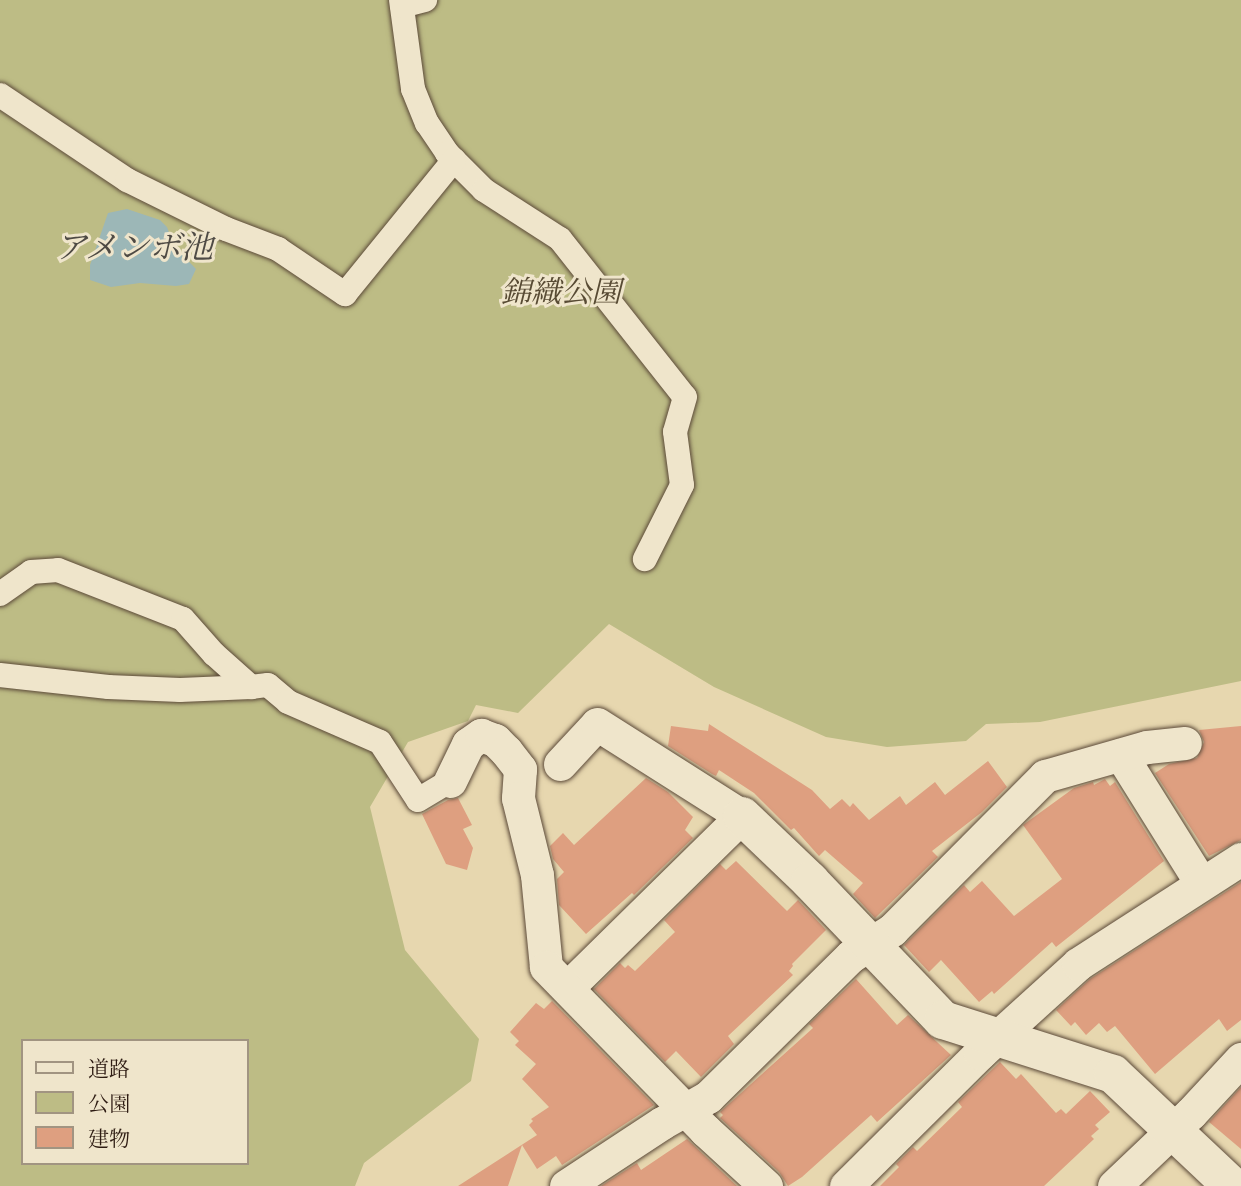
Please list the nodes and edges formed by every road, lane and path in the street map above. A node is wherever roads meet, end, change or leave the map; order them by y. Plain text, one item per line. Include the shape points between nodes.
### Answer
1 (409, 2) edge
2 (0, 95) edge
3 (454, 160) junction
4 (645, 559) dead end
5 (0, 594) edge
6 (0, 675) edge
7 (251, 687) junction
8 (1185, 743) dead end
9 (1121, 755) junction
10 (560, 764) dead end
11 (450, 781) joint
12 (742, 816) junction
13 (1241, 859) edge
14 (1201, 883) junction
15 (871, 944) junction
16 (567, 988) junction
17 (997, 1038) junction
18 (1241, 1059) edge
19 (685, 1110) junction
20 (1172, 1130) junction
21 (566, 1186) edge
22 (766, 1186) edge
23 (846, 1186) edge
24 (1114, 1186) edge
25 (1232, 1186) edge

1 - 3 street via 413,89 427,124
2 - 3 street via 127,180 278,249 345,294
3 - 4 street via 484,190 560,239 685,397 675,432 682,485
5 - 7 street via 31,572 58,570 183,620
6 - 7 street via 108,687
7 - 11 street via 268,685 288,702 380,741 418,800
8 - 9 street
9 - 14 street
9 - 15 street via 1045,776 892,930
10 - 12 street via 597,724
11 - 16 street via 468,744 481,735 495,740 520,769 518,798 537,875 545,967
12 - 15 street
12 - 16 street
13 - 14 street
14 - 17 street via 1078,964
15 - 17 street via 943,1020
15 - 19 street via 851,956 708,1097
16 - 19 street
17 - 20 street via 1113,1074
17 - 23 street
18 - 20 street
19 - 21 street
19 - 22 street
20 - 24 street
20 - 25 street

